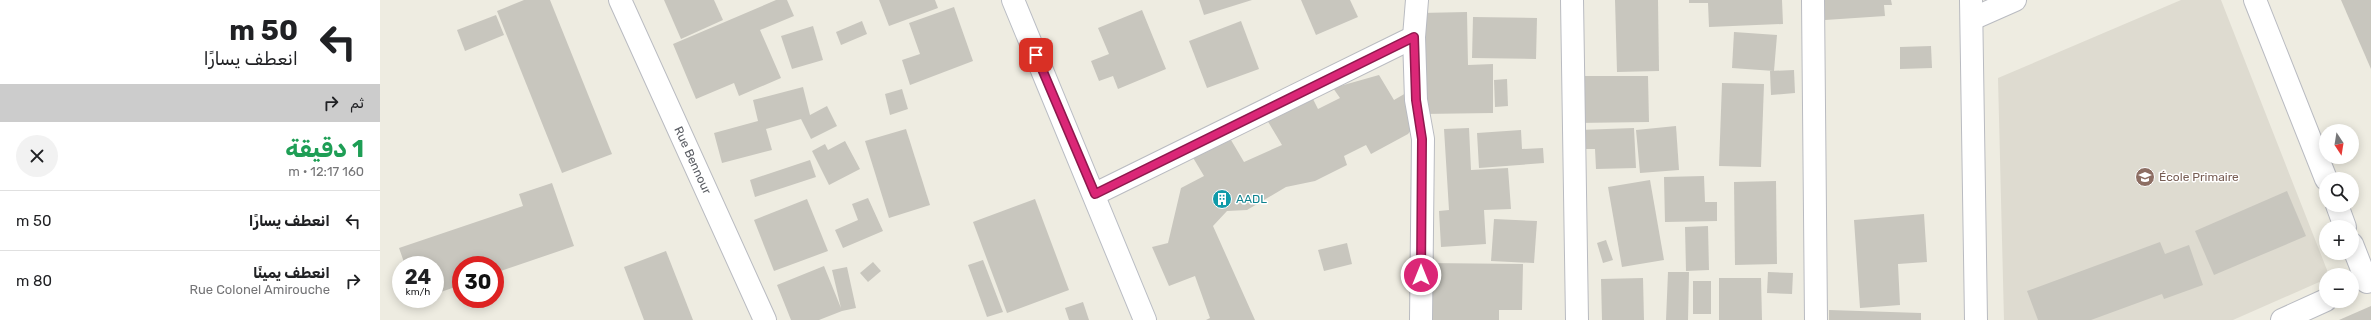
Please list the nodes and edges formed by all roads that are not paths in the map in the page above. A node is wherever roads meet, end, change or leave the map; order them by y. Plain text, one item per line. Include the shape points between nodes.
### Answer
1 (620, 0) edge
2 (1013, 0) edge
3 (1417, 0) edge
4 (1572, 0) edge
5 (1814, 0) edge
6 (2015, 0) edge
7 (2256, 0) edge
8 (1971, 10) edge
9 (1414, 37) junction
10 (2323, 172) edge
11 (1095, 194) junction
12 (2356, 260) edge
13 (2363, 284) edge
14 (2319, 303) edge
15 (765, 320) edge
16 (1145, 320) edge
17 (1421, 320) edge
18 (1577, 320) edge
19 (1816, 320) edge
20 (1976, 320) edge
21 (2282, 320) edge

1 - 15 street, Rue Bennour
2 - 11 street
3 - 9 street
4 - 18 street
5 - 19 street
6 - 8 street
7 - 10 street
8 - 20 street
9 - 11 street
9 - 17 street via 1416,100 1422,139
11 - 16 street
12 - 13 street
14 - 21 street

